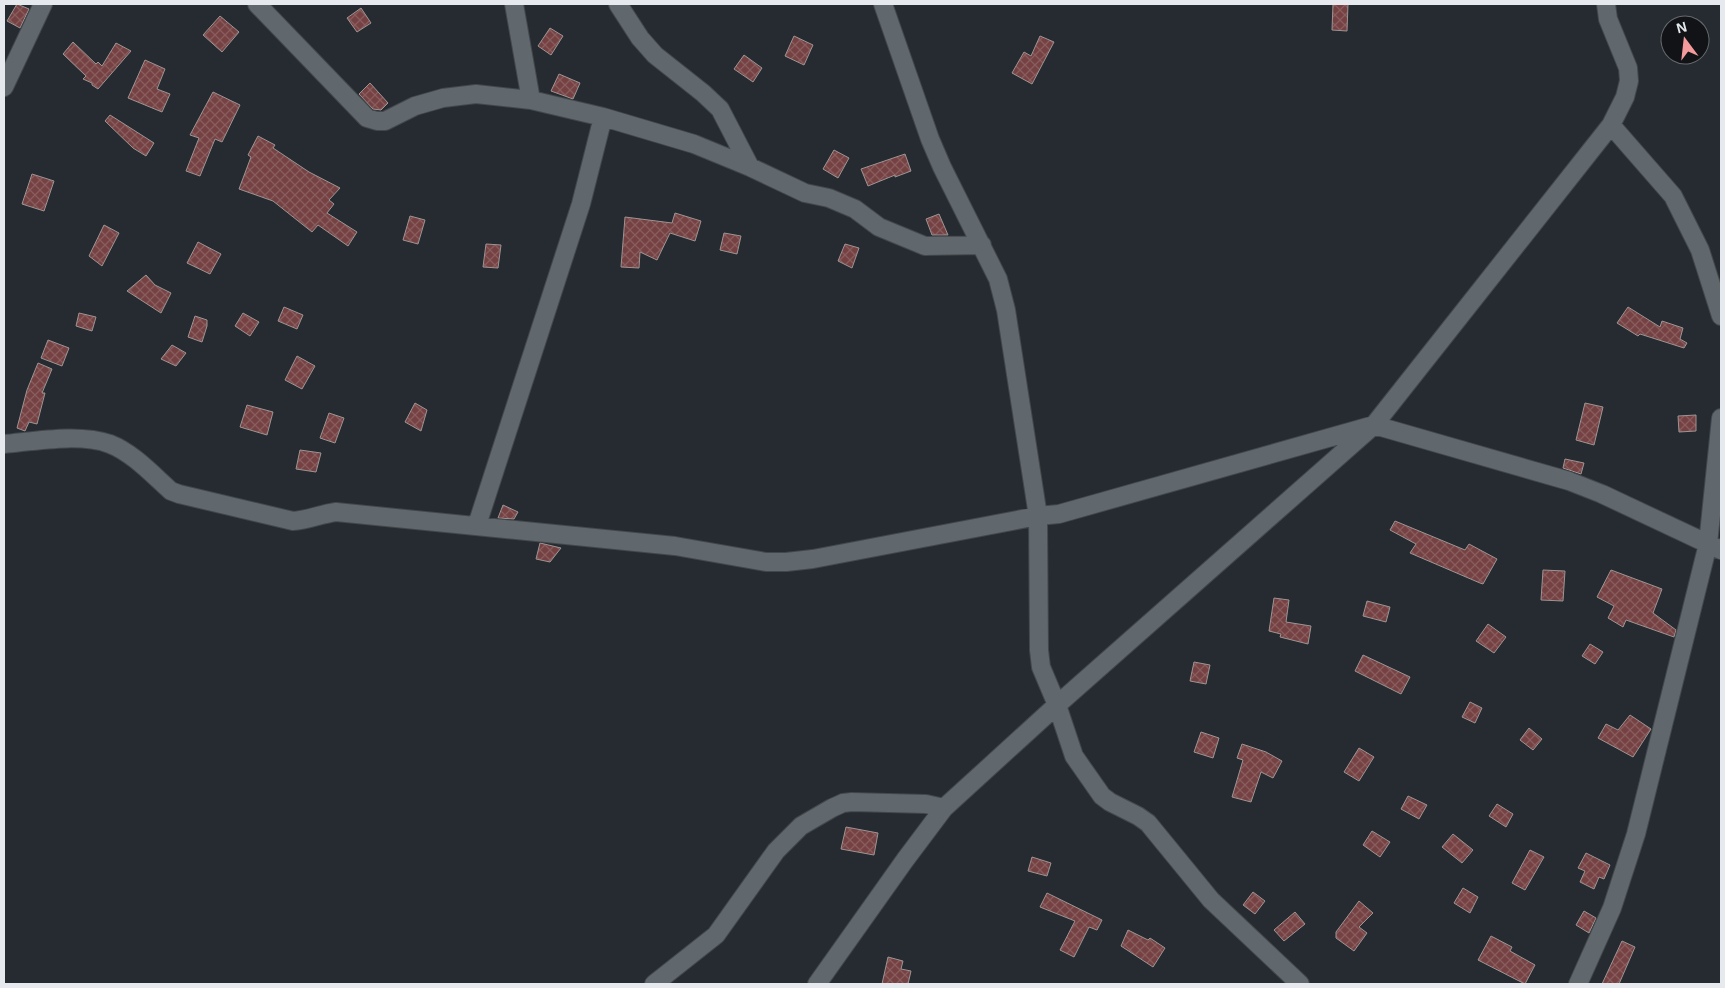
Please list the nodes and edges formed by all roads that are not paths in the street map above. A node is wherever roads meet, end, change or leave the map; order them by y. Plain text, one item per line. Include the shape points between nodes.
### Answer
1 (43, 4) edge
2 (257, 4) edge
3 (514, 4) edge
4 (618, 4) edge
5 (883, 4) edge
6 (1606, 4) edge
7 (4, 87) edge
8 (531, 100) junction
9 (603, 117) junction
10 (1611, 125) junction
11 (750, 167) junction
12 (982, 245) junction
13 (1721, 316) edge
14 (1721, 418) edge
15 (1374, 425) junction
16 (4, 444) edge
17 (1038, 516) junction
18 (477, 525) junction
19 (1715, 547) edge
20 (1057, 705) junction
21 (944, 808) junction
22 (654, 984) edge
23 (817, 984) edge
24 (1300, 984) edge
25 (1578, 984) edge

1 - 7 street
2 - 8 street via 367,118 385,120 415,106 476,94
3 - 8 street
4 - 11 street via 640,38 655,54 720,109
5 - 12 street via 930,139
6 - 10 street via 1608,19 1628,68 1625,98
8 - 9 street
9 - 11 street via 694,144
9 - 18 street via 581,204
10 - 13 street via 1673,196 1700,250
10 - 15 street
11 - 12 street via 805,192 855,208 879,226 925,246
12 - 17 street via 998,279 1006,310
14 - 19 street
15 - 17 street via 1059,514
15 - 19 street via 1569,481
15 - 20 street
16 - 18 street via 70,439 110,444 130,455 171,491 293,521 336,512
17 - 18 street via 786,562 766,562 675,546
17 - 20 street via 1039,650 1041,667
19 - 25 street via 1636,834 1612,908
20 - 21 street
20 - 24 street via 1071,750 1102,796 1148,823 1210,900
21 - 22 street via 926,804 852,802 824,812 801,826 776,851 716,935
21 - 23 street

